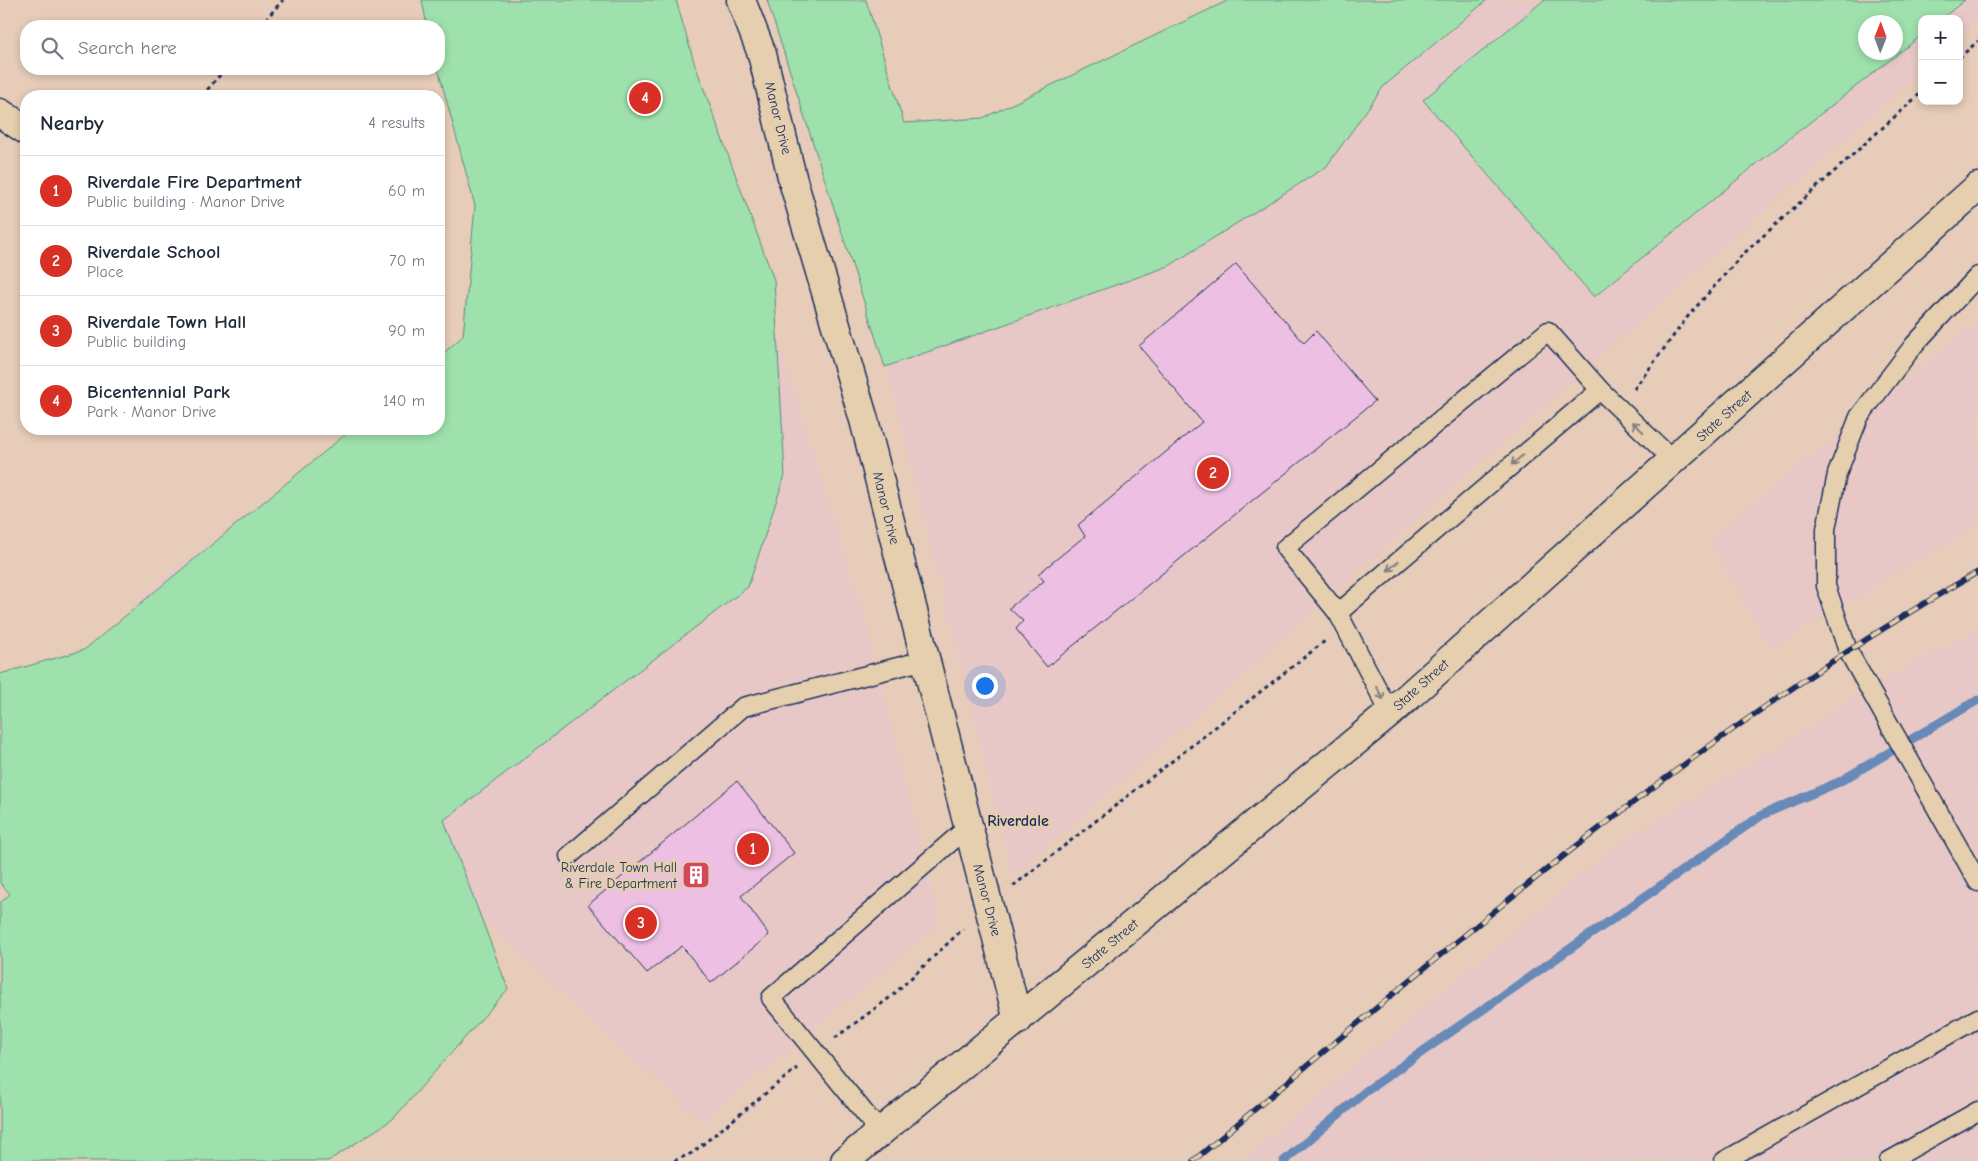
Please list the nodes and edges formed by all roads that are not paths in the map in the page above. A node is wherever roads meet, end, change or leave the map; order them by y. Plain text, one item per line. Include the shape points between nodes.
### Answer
1 (741, 0) edge
2 (0, 113) edge
3 (20, 126) edge
4 (1978, 187) edge
5 (1978, 276) edge
6 (1600, 390) junction
7 (1674, 461) junction
8 (1341, 619) junction
9 (925, 660) junction
10 (1390, 713) junction
11 (968, 827) junction
12 (569, 856) dead end
13 (1978, 882) edge
14 (1978, 1018) edge
15 (1018, 1020) junction
16 (1978, 1111) edge
17 (882, 1133) junction
18 (845, 1161) edge
19 (1724, 1161) edge
20 (1889, 1161) edge

1 - 9 main road, Manor Drive via 762,54 793,181 864,420
2 - 3 main road
4 - 7 main road, State Street
5 - 13 lane via 1914,345 1859,417 1837,474 1826,529 1826,586 1848,651
7 -> 6 lane
6 -> 8 lane
6 - 8 lane via 1548,330 1285,548
7 - 10 main road, State Street
8 -> 10 lane
9 - 11 main road, Manor Drive
9 - 12 lane via 743,708
10 - 15 main road, State Street
11 - 15 main road, Manor Drive
11 - 17 lane via 771,998
14 - 19 lane
15 - 17 main road, State Street
16 - 20 lane
17 - 18 main road, State Street

